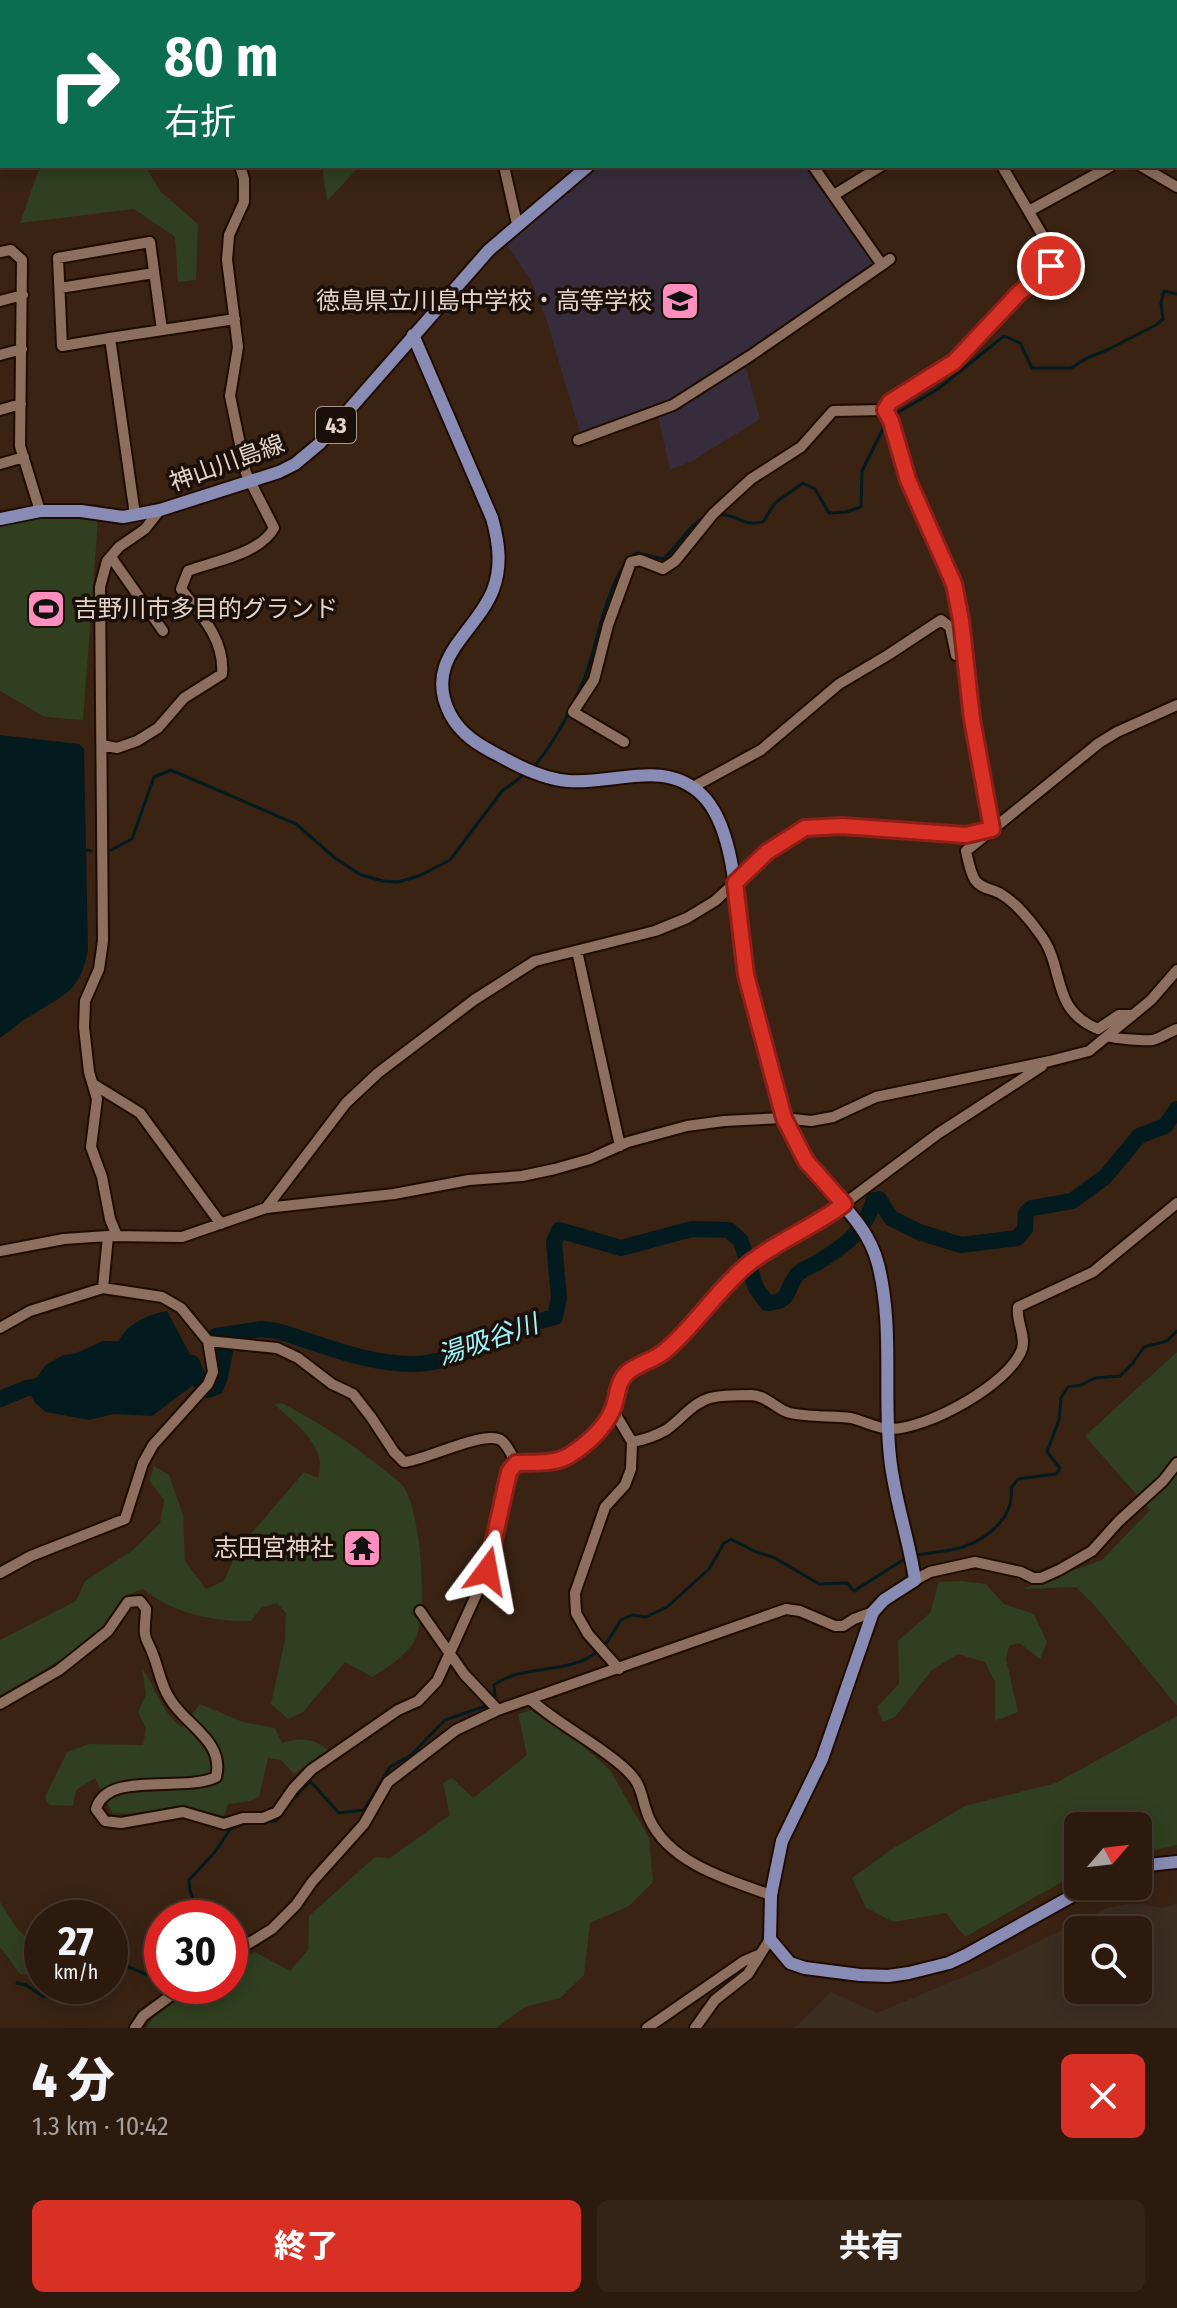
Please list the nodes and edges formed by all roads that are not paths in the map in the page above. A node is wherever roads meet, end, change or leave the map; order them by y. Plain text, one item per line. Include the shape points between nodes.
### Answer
1 (241, 168) edge
2 (504, 168) edge
3 (586, 168) edge
4 (814, 168) edge
5 (878, 168) edge
6 (1003, 168) edge
7 (1107, 168) edge
8 (1144, 168) edge
9 (1177, 187) edge
10 (834, 195) junction
11 (1029, 211) junction
12 (517, 224) junction
13 (0, 252) edge
14 (154, 273) junction
15 (60, 288) junction
16 (23, 295) junction
17 (0, 301) edge
18 (235, 319) junction
19 (162, 330) junction
20 (413, 335) junction
21 (110, 338) junction
22 (22, 349) junction
23 (0, 355) edge
24 (21, 404) junction
25 (0, 410) edge
26 (888, 415) junction
27 (578, 440) dead end
28 (24, 457) junction
29 (0, 464) edge
30 (250, 483) junction
31 (160, 510) junction
32 (40, 511) junction
33 (135, 515) junction
34 (0, 519) edge
35 (111, 557) junction
36 (163, 631) dead end
37 (965, 655) junction
38 (1177, 705) edge
39 (624, 742) dead end
40 (102, 745) junction
41 (693, 787) junction
42 (992, 829) junction
43 (735, 883) junction
44 (577, 951) junction
45 (1177, 970) edge
46 (1132, 1015) junction
47 (1176, 1029) edge
48 (1108, 1036) junction
49 (1050, 1061) junction
50 (93, 1084) junction
51 (784, 1118) junction
52 (620, 1146) junction
53 (1177, 1203) edge
54 (844, 1204) junction
55 (266, 1208) junction
56 (221, 1224) junction
57 (112, 1236) junction
58 (0, 1251) edge
59 (103, 1288) junction
60 (0, 1328) edge
61 (208, 1341) junction
62 (613, 1410) junction
63 (888, 1429) junction
64 (632, 1442) junction
65 (516, 1463) junction
66 (1177, 1463) edge
67 (0, 1573) edge
68 (915, 1580) junction
69 (420, 1611) dead end
70 (873, 1612) junction
71 (450, 1655) junction
72 (619, 1669) junction
73 (531, 1700) junction
74 (0, 1704) edge
75 (498, 1710) junction
76 (1177, 1862) edge
77 (1152, 1865) edge
78 (771, 1895) junction
79 (1065, 1900) edge
80 (770, 1939) junction
81 (248, 1944) edge
82 (758, 1955) junction
83 (159, 2004) edge
84 (135, 2028) edge
85 (647, 2028) edge
86 (695, 2028) edge

1 - 18 street via 244,202 229,235 227,260
2 - 12 street
3 - 12 main road, 神山川島線 / 43
4 - 10 street
5 - 10 street
6 - 11 street
7 - 11 street
8 - 9 street
10 - 27 street via 886,262 673,405
11 - 26 street via 1057,260 954,362 890,402
12 - 20 main road, 神山川島線 / 43
13 - 16 street via 11,250 22,260
14 - 15 street
14 - 15 street via 150,242 58,258
14 - 19 street
15 - 21 street via 62,346
16 - 17 street
16 - 22 street
18 - 19 street
18 - 30 street via 238,347 230,396
19 - 21 street
20 - 30 main road, 神山川島線 / 43 via 319,444 295,464
20 - 41 main road via 492,518 499,549 491,593 456,642 445,668 444,697 457,725 479,746 550,777 581,781 650,774
21 - 33 street
22 - 23 street
22 - 24 street
24 - 25 street
24 - 28 street
26 - 37 street via 908,480 954,584
26 - 39 street via 833,411 801,447 751,479 710,517 675,561 663,569 631,562 594,680 573,712
28 - 29 street
28 - 32 street
30 - 31 main road, 神山川島線 / 43
30 - 40 street via 274,528 268,538 188,571 181,589 208,623 224,656 222,674 184,698 158,728 137,741 117,748
31 - 33 main road, 神山川島線 / 43
31 - 35 street
32 - 33 main road, 神山川島線 / 43
32 - 34 main road, 神山川島線 / 43
35 - 36 street
35 - 40 street via 100,587
37 - 41 street via 956,655 950,627 941,620 839,684 761,750
37 - 42 street
38 - 42 street via 1108,738
40 - 50 street via 103,941 99,969 85,1001 84,1027
41 - 43 main road via 717,819
42 - 43 street via 966,835 805,828 767,852
42 - 46 street via 966,851 973,879 1002,894 1042,935 1063,997 1081,1022 1098,1029 1119,1015
43 - 44 street via 687,918
43 - 51 main road via 746,975
44 - 52 street
44 - 55 street via 535,961 378,1073 346,1103
45 - 46 street
46 - 48 street
47 - 48 street via 1151,1041
48 - 49 street via 1089,1051
49 - 51 street via 876,1097 833,1117
49 - 54 street
50 - 56 street via 140,1113
50 - 57 street via 97,1099 91,1147
51 - 52 street via 687,1126
51 - 54 main road via 806,1161
52 - 55 street via 522,1176
53 - 63 street via 1093,1272 1018,1307 1022,1348 992,1384 932,1420
54 - 62 street via 744,1267 663,1353 627,1373
54 - 63 main road via 867,1236 883,1288
55 - 56 street
56 - 57 street via 182,1237
57 - 58 street
57 - 59 street
59 - 60 street via 30,1311
59 - 61 street via 162,1297 181,1308
61 - 65 street via 277,1348 298,1358 353,1394 404,1462 496,1438
61 - 67 street via 213,1372 148,1454 125,1519
62 - 64 street
62 - 65 street via 592,1439 567,1457
63 - 64 street via 855,1419 788,1413 756,1395 710,1398 667,1429
63 - 68 main road
64 - 72 street via 625,1485 605,1507 575,1593 576,1613
65 - 71 street via 509,1472 487,1571
66 - 68 street via 1092,1551 1059,1570 1041,1578 975,1562
68 - 70 main road
69 - 71 street
70 - 72 street via 835,1626 786,1609
70 - 78 main road via 822,1759 782,1841
71 - 74 street via 437,1681 418,1701 311,1770 277,1812 224,1824 183,1812 121,1823 105,1821 96,1809 108,1790 125,1785 202,1784 216,1777 218,1758 208,1739 162,1686 145,1637 146,1609 140,1601 128,1602 108,1631 59,1670
71 - 75 street
72 - 73 street
73 - 75 street
73 - 78 street via 621,1765 642,1789 649,1817 664,1842 685,1858
75 - 81 street via 456,1730 388,1782 364,1824 296,1905
76 - 77 main road
78 - 80 main road
79 - 80 main road via 949,1963 888,1976 805,1968 786,1960
80 - 82 street
82 - 85 street
82 - 86 street via 755,1967 715,2000
83 - 84 street

